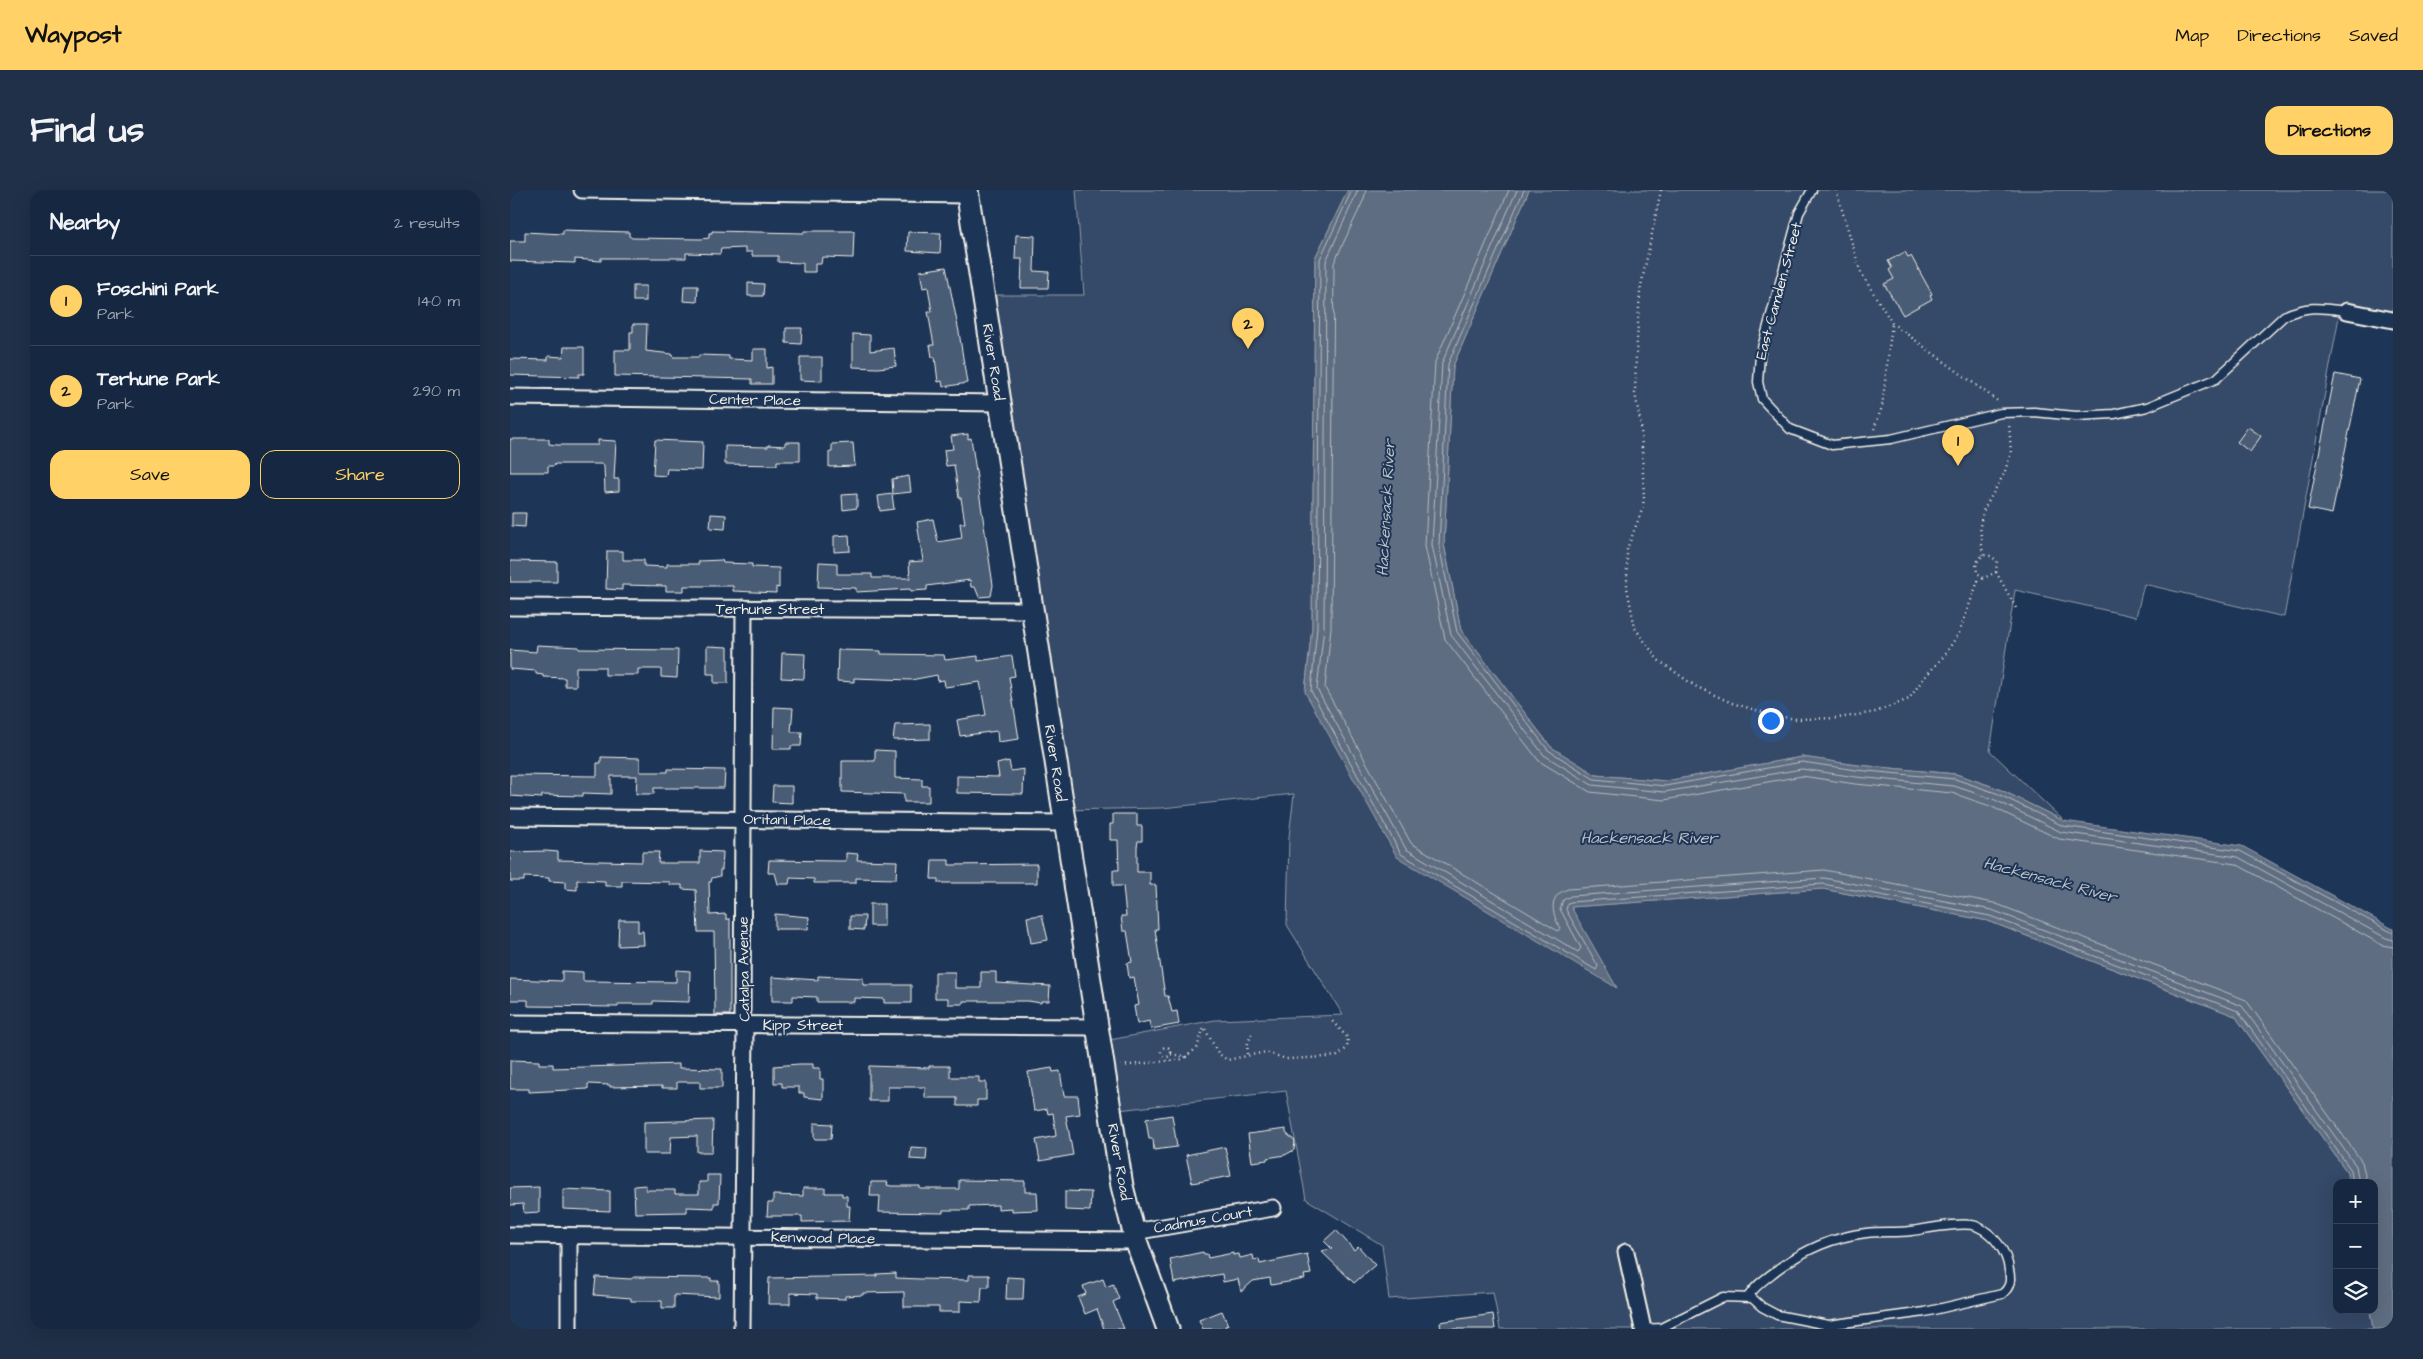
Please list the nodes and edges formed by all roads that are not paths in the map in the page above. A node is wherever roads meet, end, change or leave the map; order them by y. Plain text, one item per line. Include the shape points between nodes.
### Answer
1 (582, 190) edge
2 (1812, 190) edge
3 (967, 192) edge
4 (2347, 311) joint
5 (2393, 320) edge
6 (510, 397) edge
7 (1000, 403) junction
8 (510, 607) edge
9 (744, 608) junction
10 (1031, 610) junction
11 (510, 818) edge
12 (743, 820) junction
13 (1064, 823) junction
14 (510, 1022) edge
15 (742, 1024) junction
16 (1097, 1027) junction
17 (1273, 1208) dead end
18 (510, 1235) edge
19 (569, 1236) junction
20 (1135, 1236) junction
21 (743, 1237) junction
22 (1626, 1252) dead end
23 (1748, 1297) junction
24 (569, 1329) edge
25 (742, 1329) edge
26 (1168, 1329) edge
27 (1643, 1329) edge

1 - 3 street
2 - 4 lane, East Camden Street via 1799,213 1760,355 1758,382 1762,399 1790,430 1832,445 1865,443 2012,413 2076,416 2114,414 2147,407 2216,379 2284,316 2296,310 2310,307
3 - 7 main road, River Road
4 - 5 street, East Camden Street
6 - 7 street, Center Place
7 - 10 main road, River Road
8 - 9 street, Terhune Street
9 - 10 street, Terhune Street
9 - 12 street, Catalpa Avenue
10 - 13 main road, River Road
11 - 12 street, Oritani Place
12 - 13 street, Oritani Place
12 - 15 street, Catalpa Avenue
13 - 16 main road, River Road
14 - 15 street, Kipp Street
15 - 16 street, Kipp Street
15 - 21 street, Catalpa Avenue via 746,1030
16 - 20 main road, River Road via 1122,1186
17 - 20 street, Cadmus Court
18 - 19 street, Kenwood Place
19 - 21 street, Kenwood Place
19 - 24 street
20 - 21 street, Kenwood Place
20 - 26 main road, River Road
21 - 25 street, Catalpa Avenue
22 - 27 street
23 - 23 lane via 1777,1315 1828,1325 1925,1312 2002,1294 2011,1279 2006,1258 1991,1235 1974,1225 1935,1227 1900,1233 1866,1233 1828,1242 1790,1261 1764,1279
23 - 27 lane via 1723,1297 1661,1328

